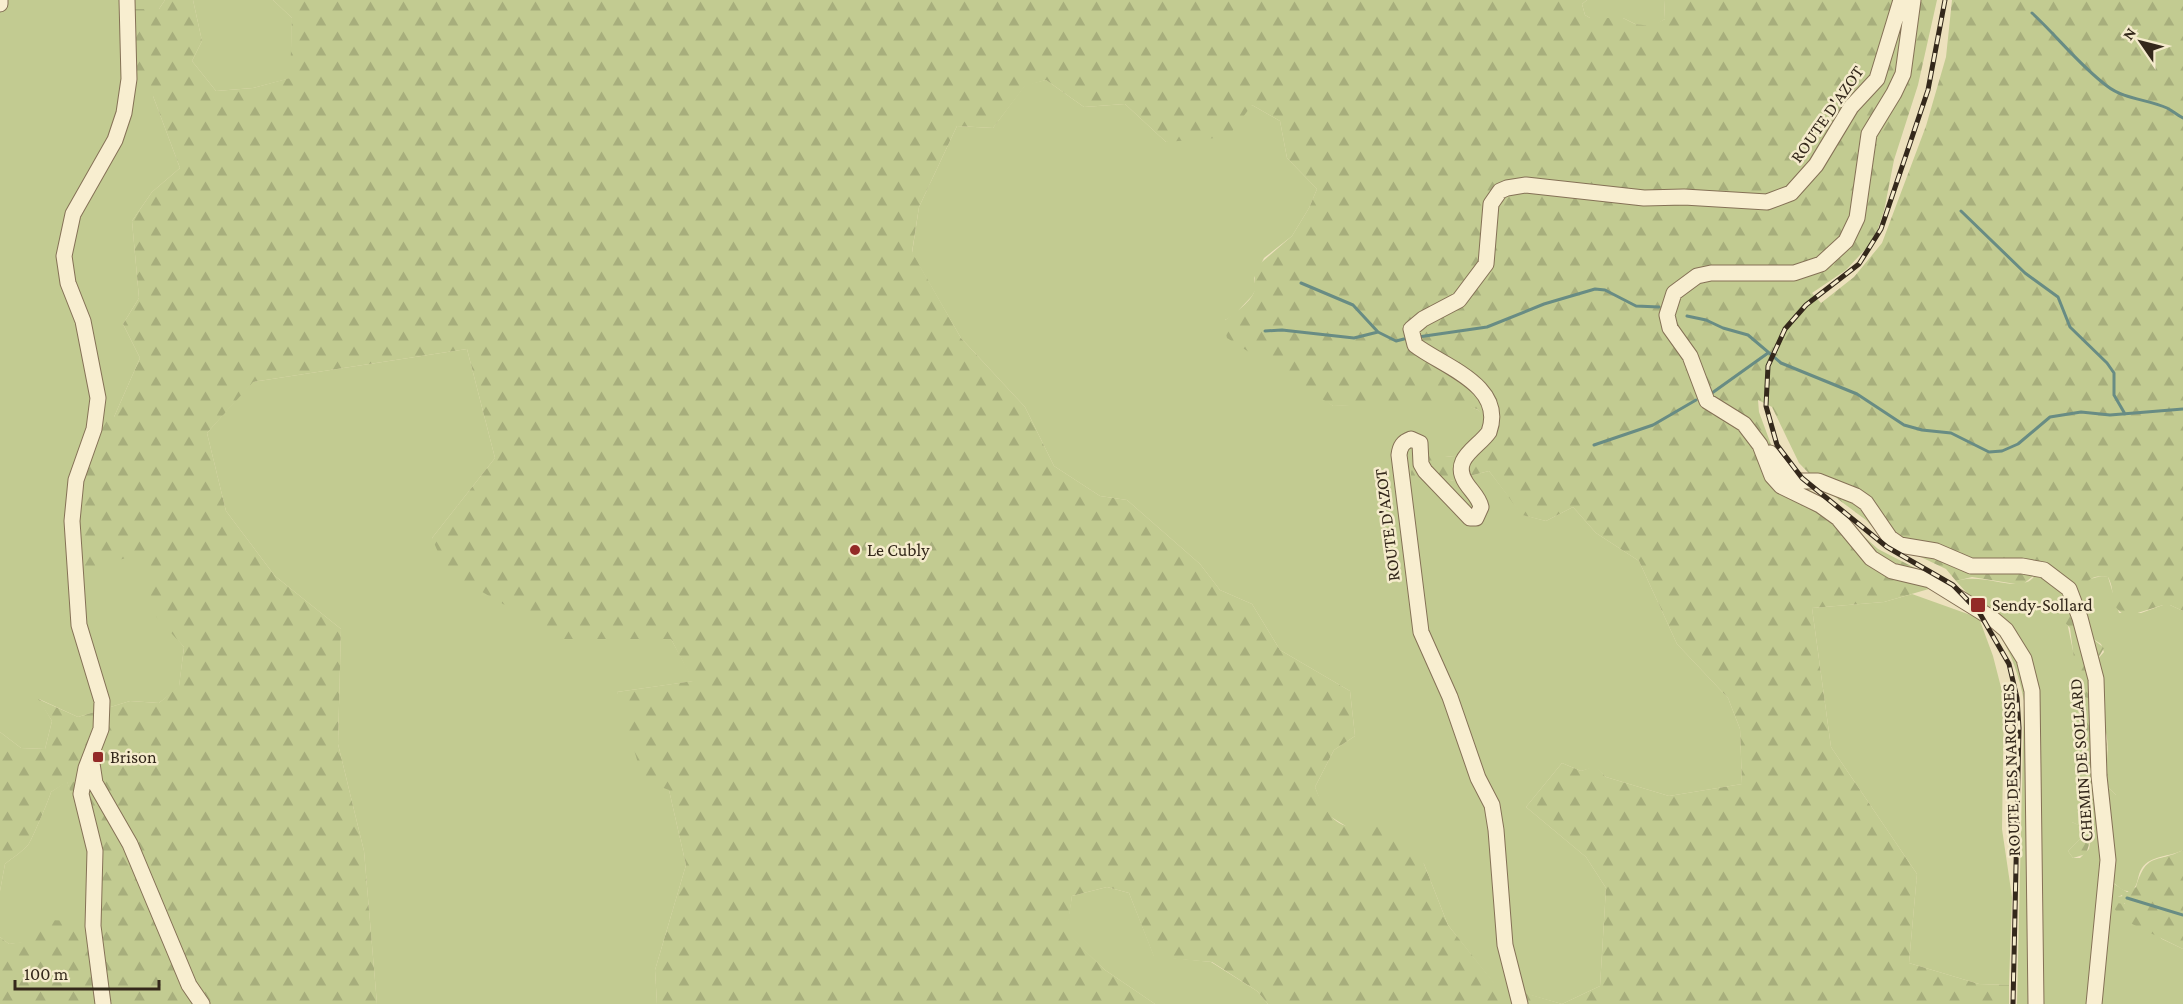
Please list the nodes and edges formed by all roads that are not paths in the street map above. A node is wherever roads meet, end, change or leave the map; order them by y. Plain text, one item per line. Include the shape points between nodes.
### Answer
1 (128, 0) edge
2 (1901, 0) edge
3 (1913, 0) edge
4 (1760, 445) junction
5 (91, 755) junction
6 (103, 1004) edge
7 (202, 1004) edge
8 (1520, 1004) edge
9 (2036, 1004) edge
10 (2094, 1004) edge

1 - 5 street via 129,79 124,113 115,140 73,214 64,256 68,283 83,321 98,398 96,421 76,480 72,509 79,625 102,701 101,729
2 - 8 street, ROUTE D'AZOT via 1877,79 1851,107 1816,165 1791,192 1767,202 1644,198 1526,185 1507,188 1491,204 1486,264 1459,300 1411,329 1415,345 1476,385 1491,414 1489,432 1461,466 1464,481 1481,507 1476,518 1470,518 1425,471 1419,443 1406,440 1399,455 1421,632 1492,805 1505,945
3 - 4 street, ROUTE DES NARCISSES via 1903,74 1869,134 1857,218 1841,248 1821,264 1794,273 1697,276 1678,288 1669,304 1671,328 1690,356 1707,401 1744,423
4 - 9 street, ROUTE DES NARCISSES via 1772,476 1782,486 1838,518 1871,558 1892,571 1930,580 1993,619 2006,630 2024,659 2032,691
4 - 10 street, CHEMIN DE SOLLARD via 1789,476 1800,481 1818,481 1862,499 1875,511 1890,538 1900,544 1936,550 1971,566 2044,570 2069,589 2096,679 2099,776 2108,860
5 - 6 street via 81,794 96,859 93,926
5 - 7 street via 95,783 130,844 189,985

